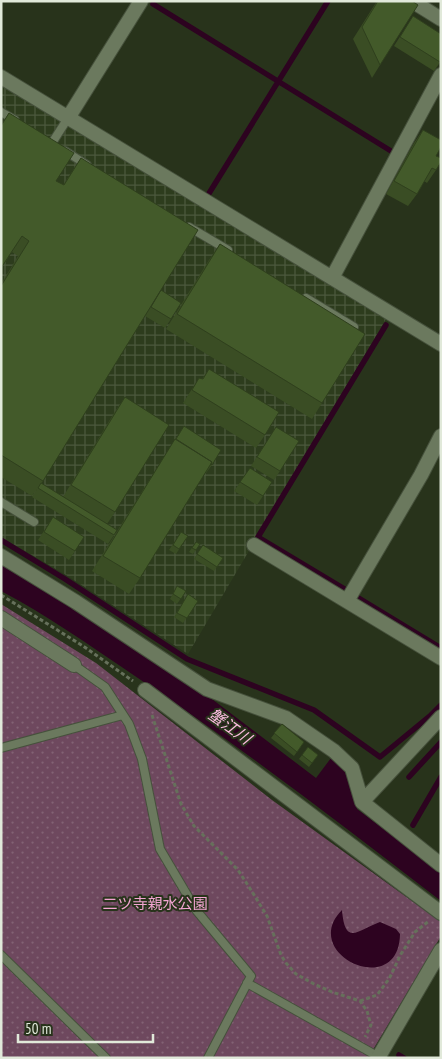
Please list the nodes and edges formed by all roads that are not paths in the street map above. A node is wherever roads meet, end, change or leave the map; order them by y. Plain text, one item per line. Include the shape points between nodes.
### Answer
1 (141, 1) edge
2 (412, 1) edge
3 (441, 19) edge
4 (441, 75) edge
5 (1, 77) edge
6 (1, 112) edge
7 (68, 118) junction
8 (18, 123) edge
9 (44, 138) edge
10 (52, 144) junction
11 (94, 169) edge
12 (178, 220) edge
13 (237, 256) edge
14 (332, 278) junction
15 (296, 292) edge
16 (344, 344) edge
17 (441, 344) edge
18 (441, 436) edge
19 (1, 502) edge
20 (34, 522) dead end
21 (254, 545) dead end
22 (1, 556) edge
23 (347, 601) junction
24 (1, 618) edge
25 (441, 658) edge
26 (74, 665) joint
27 (145, 690) road end
28 (122, 714) junction
29 (441, 717) edge
30 (1, 748) edge
31 (362, 802) junction
32 (441, 865) edge
33 (440, 913) edge
34 (441, 950) edge
35 (1, 955) edge
36 (247, 983) junction
37 (106, 1058) edge
38 (208, 1058) edge
39 (379, 1058) edge

1 - 7 street
2 - 3 street
4 - 14 street
5 - 7 street
6 - 8 lane
7 - 10 lane
7 - 14 street
9 - 10 lane
10 - 11 lane
12 - 13 lane
14 - 17 street
15 - 16 lane via 354,327
18 - 23 street
19 - 20 lane
21 - 23 street
22 - 31 street via 207,689 286,718 334,751 352,768
23 - 25 street
24 - 26 street
26 - 28 lane via 104,687
27 - 33 street
28 - 30 lane
28 - 36 lane via 142,759 160,849 196,910 251,976
29 - 31 street
31 - 32 street
34 - 39 street
35 - 37 lane
36 - 38 lane
36 - 39 lane

